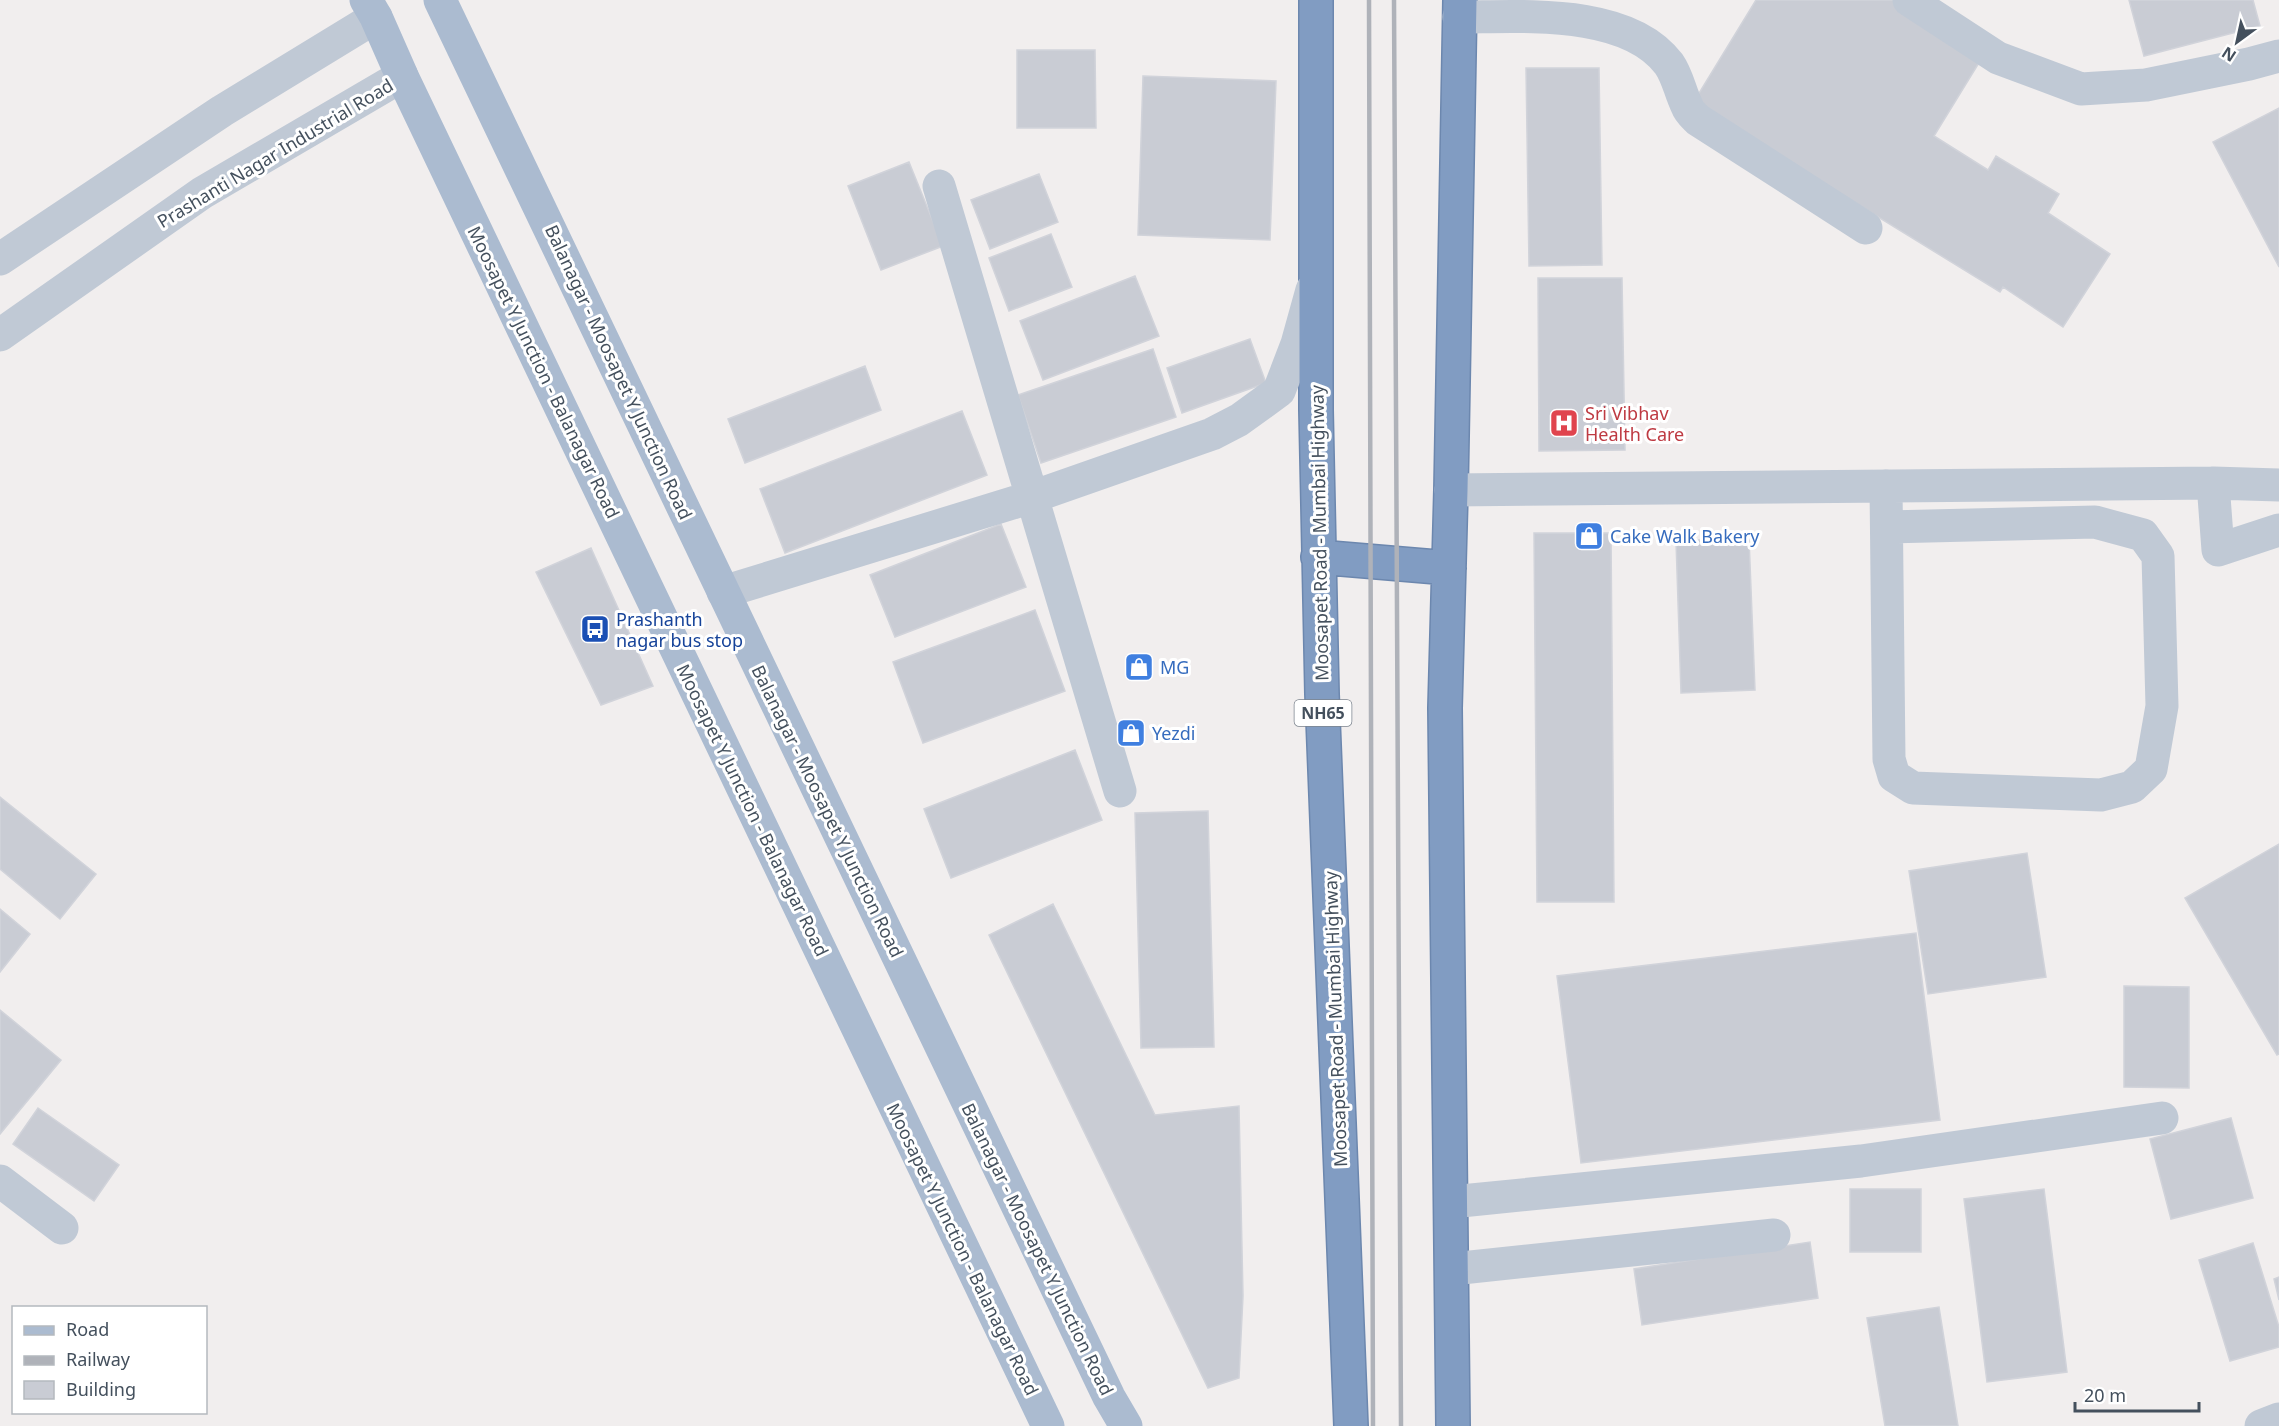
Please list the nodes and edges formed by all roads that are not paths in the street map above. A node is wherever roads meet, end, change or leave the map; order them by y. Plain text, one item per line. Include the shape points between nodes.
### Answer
1 (440, 0) edge
2 (1316, 0) edge
3 (1909, 0) edge
4 (371, 8) edge
5 (1460, 9) edge
6 (2279, 56) edge
7 (402, 76) junction
8 (939, 186) dead end
9 (1866, 228) dead end
10 (0, 259) edge
11 (1316, 276) junction
12 (0, 334) edge
13 (2213, 483) junction
14 (2279, 485) edge
15 (1886, 486) junction
16 (1451, 490) junction
17 (1032, 497) junction
18 (1887, 527) junction
19 (2279, 530) edge
20 (1318, 557) junction
21 (1449, 568) junction
22 (723, 592) junction
23 (1120, 791) dead end
24 (2162, 1118) dead end
25 (0, 1181) edge
26 (1451, 1202) junction
27 (62, 1228) dead end
28 (1774, 1235) dead end
29 (1452, 1269) junction
30 (1351, 1413) edge
31 (2279, 1419) edge
32 (1048, 1426) edge
33 (1126, 1426) edge
34 (1332, 1426) edge
35 (1454, 1426) edge
36 (2261, 1426) edge

1 - 22 main road, Balanagar - Moosapet Y Junction Road
2 - 11 highway, Moosapet Road - Mumbai Highway / NH65
3 - 6 street via 1998,58 2081,89 2146,85
4 - 7 main road, Moosapet Y Junction - Balanagar Road
4 - 10 street
5 - 9 street via 1586,22 1634,35 1669,64 1687,108 1698,120
5 - 16 highway
7 - 12 street, Prashanti Nagar Industrial Road via 202,193
7 - 32 main road, Moosapet Y Junction - Balanagar Road
8 - 17 street
11 - 17 street via 1279,391 1212,434
11 - 20 highway, Moosapet Road - Mumbai Highway / NH65
13 - 14 street
13 - 15 street
13 - 19 street via 2218,550
15 - 16 street
15 - 18 street
16 - 21 highway
17 - 22 street
17 - 23 street
18 - 18 street via 1889,759 1894,776 1913,788 2101,795 2132,787 2151,769 2162,706 2159,602 2157,556 2143,535 2095,522
20 - 21 highway
20 - 30 highway, Moosapet Road - Mumbai Highway / NH65
21 - 26 highway via 1445,708
22 - 33 main road, Balanagar - Moosapet Y Junction Road
24 - 26 street via 1861,1161
25 - 27 street
26 - 29 highway
28 - 29 street
29 - 35 highway
30 - 34 highway
31 - 36 street

